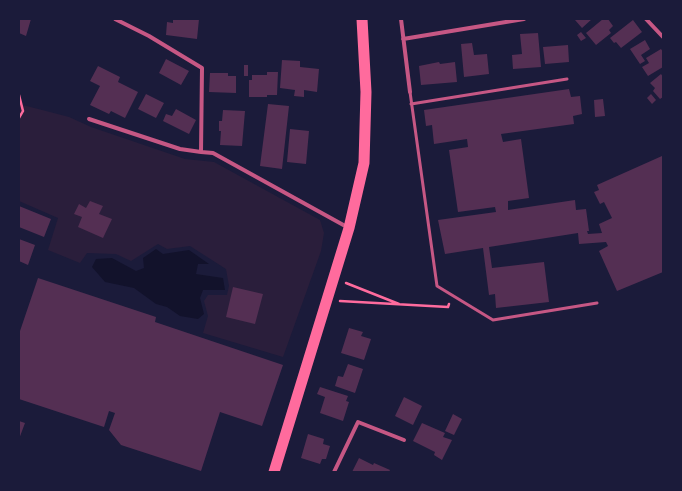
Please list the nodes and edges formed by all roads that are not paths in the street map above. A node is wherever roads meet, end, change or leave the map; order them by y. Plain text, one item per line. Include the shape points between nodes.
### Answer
1 (115, 19) edge
2 (362, 19) edge
3 (401, 19) edge
4 (524, 19) edge
5 (646, 19) edge
6 (663, 37) edge
7 (403, 39) junction
8 (567, 79) dead end
9 (410, 92) joint
10 (411, 104) junction
11 (89, 119) dead end
12 (201, 152) junction
13 (350, 228) junction
14 (597, 303) dead end
15 (404, 440) dead end
16 (274, 472) edge
17 (334, 472) edge

1 - 12 street via 202,68
2 - 13 highway via 366,92 364,163
3 - 7 street
4 - 7 street
5 - 6 street
7 - 9 street
8 - 10 lane
9 - 10 lane
10 - 14 lane via 437,286 493,320
11 - 12 street via 180,149
12 - 13 street via 213,153
13 - 16 highway
15 - 17 street via 358,422

